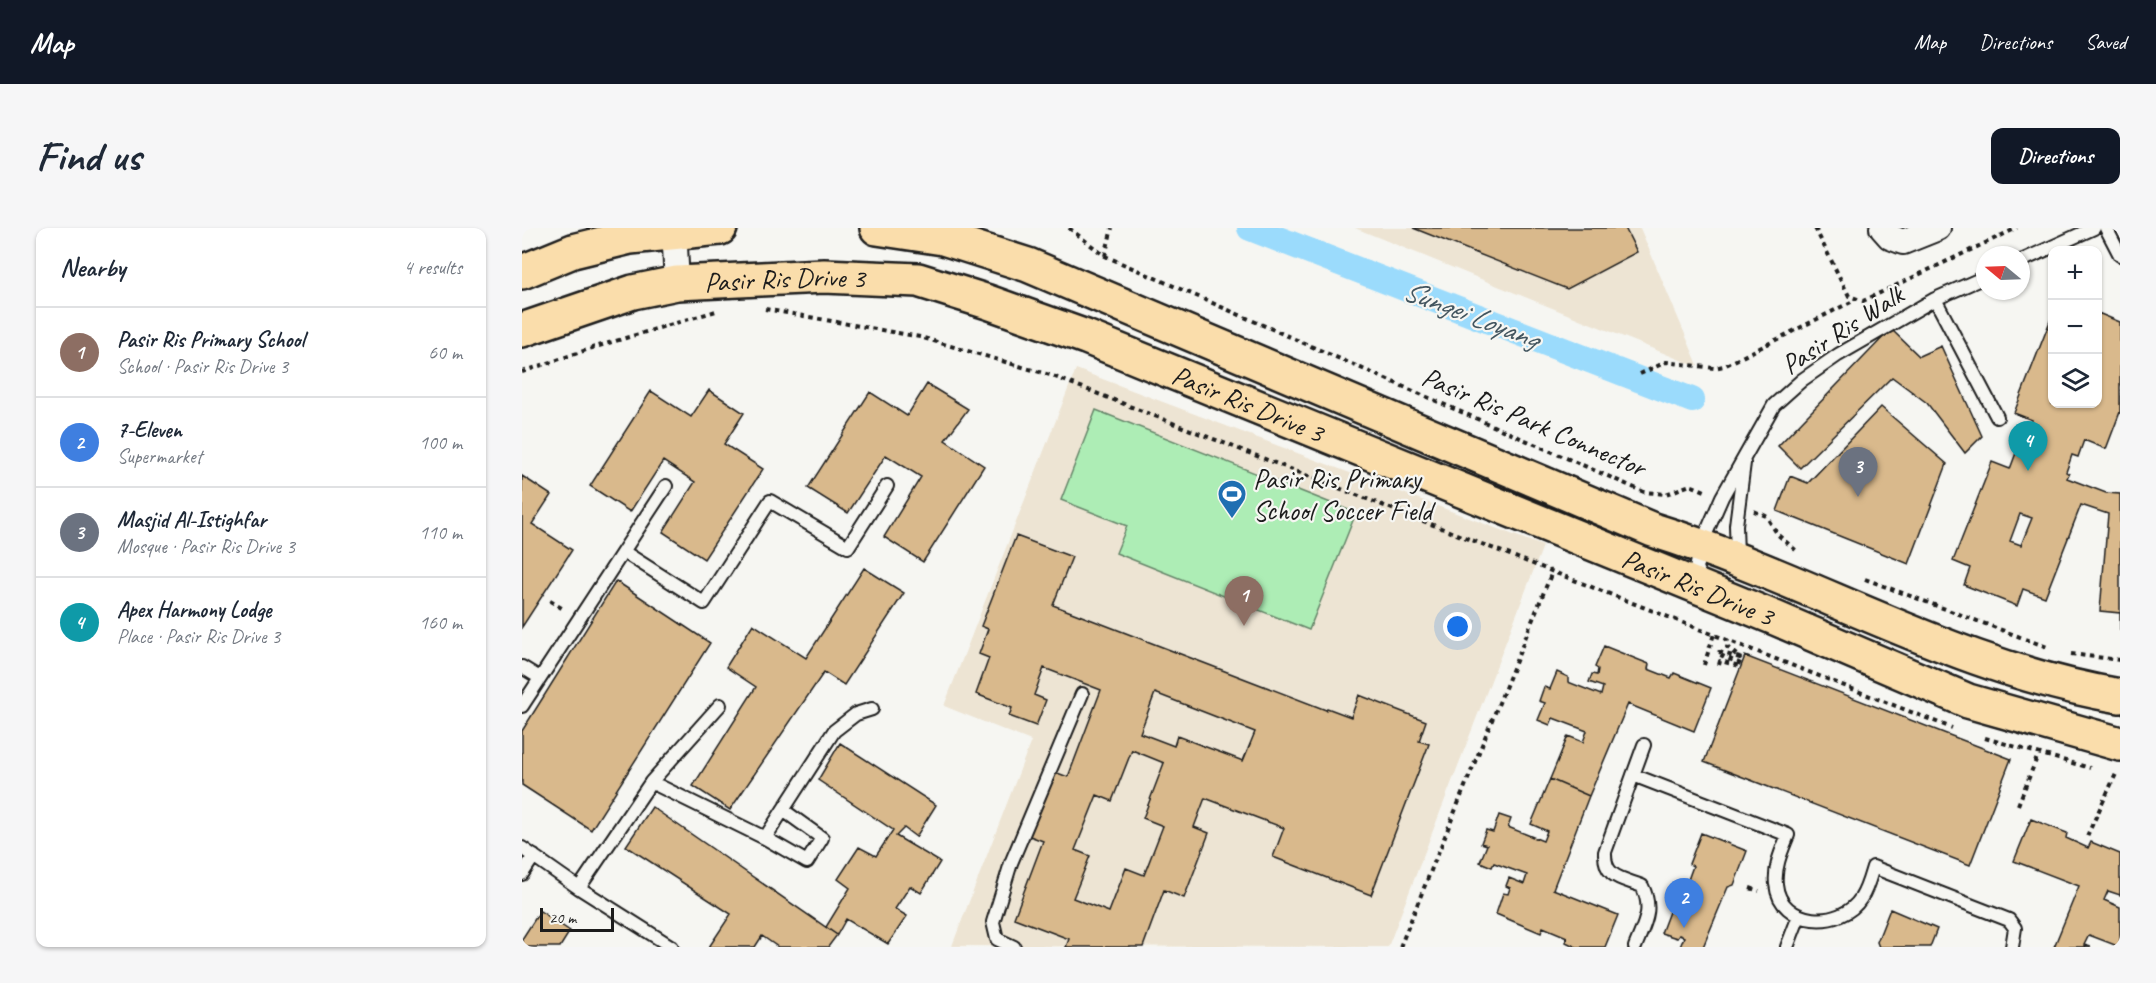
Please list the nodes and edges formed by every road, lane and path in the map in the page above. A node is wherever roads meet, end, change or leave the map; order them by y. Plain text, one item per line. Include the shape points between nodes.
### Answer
1 (720, 228) edge
2 (877, 228) edge
3 (1069, 228) edge
4 (1112, 228) edge
5 (1882, 228) edge
6 (1938, 228) edge
7 (2094, 228) edge
8 (2106, 228) edge
9 (674, 230) edge
10 (581, 239) edge
11 (2120, 255) edge
12 (1105, 256) junction
13 (2030, 257) edge
14 (522, 272) edge
15 (1976, 281) edge
16 (677, 283) junction
17 (1935, 299) junction
18 (1856, 300) dead end
19 (757, 308) dead end
20 (719, 310) dead end
21 (522, 330) edge
22 (522, 372) edge
23 (1640, 374) dead end
24 (1997, 417) dead end
25 (1745, 453) junction
26 (666, 486) dead end
27 (886, 486) dead end
28 (1722, 497) junction
29 (1738, 504) junction
30 (1701, 545) junction
31 (624, 552) junction
32 (1802, 556) dead end
33 (1737, 558) junction
34 (1552, 573) junction
35 (1857, 576) dead end
36 (1710, 592) junction
37 (1714, 634) junction
38 (1728, 640) junction
39 (2052, 649) dead end
40 (2063, 653) dead end
41 (2120, 660) edge
42 (1704, 665) dead end
43 (1719, 665) dead end
44 (522, 667) edge
45 (540, 678) junction
46 (1082, 694) dead end
47 (2120, 696) edge
48 (720, 705) dead end
49 (522, 706) edge
50 (872, 709) dead end
51 (1964, 731) dead end
52 (1974, 735) dead end
53 (1644, 745) dead end
54 (2038, 755) junction
55 (2115, 766) edge
56 (2093, 769) dead end
57 (1634, 775) junction
58 (651, 782) junction
59 (2018, 805) dead end
60 (783, 810) junction
61 (2087, 836) dead end
62 (765, 838) junction
63 (522, 848) edge
64 (534, 856) junction
65 (522, 874) edge
66 (579, 888) junction
67 (1799, 916) junction
68 (672, 947) edge
69 (1014, 947) edge
70 (1400, 947) edge
71 (1635, 947) edge
72 (1787, 947) edge
73 (2012, 947) edge

1 - 9 main road, Pasir Ris Drive 3
2 - 30 main road, Pasir Ris Drive 3 via 943,238 1028,265 1642,526
3 - 12 path, Pasir Ris Park Connector
4 - 12 path
5 - 6 street via 1890,237 1903,242
7 - 13 lane
8 - 11 lane
9 - 10 main road, Pasir Ris Drive 3
9 - 16 street
10 - 14 main road, Pasir Ris Drive 3
12 - 28 path, Pasir Ris Park Connector via 1644,492 1666,494 1690,485
15 - 17 lane, Pasir Ris Walk
16 - 21 main road, Pasir Ris Drive 3 via 633,292
16 - 36 main road, Pasir Ris Drive 3 via 824,276 918,280 1086,337
17 - 24 lane
17 - 25 lane, Pasir Ris Walk via 1802,380 1774,405
18 - 23 path via 1724,366 1666,362
19 - 34 path via 920,337 1050,375
20 - 22 path
25 - 28 lane, Pasir Ris Walk
25 - 29 lane
26 - 31 lane
27 - 31 lane via 848,548 770,501 704,603
28 - 30 lane, Pasir Ris Walk
29 - 32 path via 1766,516 1778,535
29 - 33 lane
30 - 33 main road, Pasir Ris Drive 3
30 - 36 lane, Pasir Ris Walk via 1696,569
31 - 45 lane
33 - 47 main road, Pasir Ris Drive 3 via 1995,666 2067,688
34 - 37 path
34 - 70 path
35 - 39 path
36 - 55 main road, Pasir Ris Drive 3
37 - 38 path
37 - 42 path
38 - 43 path via 1727,647 1740,658 1718,654 1741,664 1720,661
38 - 51 path
40 - 41 path
44 - 45 lane
45 - 49 lane
46 - 69 lane via 1011,863 993,922 997,939
48 - 58 lane
50 - 60 lane via 850,717 834,731
52 - 54 path
53 - 57 lane
54 - 56 path
54 - 59 path
55 - 61 path
57 - 67 lane via 1788,835 1779,857 1776,884 1779,898
57 - 71 lane via 1605,852 1605,865 1611,874 1642,886 1648,899 1648,913
58 - 62 lane
58 - 66 lane
60 - 62 lane
60 - 62 lane via 821,835 822,842 811,860 803,862
63 - 64 lane
64 - 65 lane
64 - 66 lane
66 - 68 lane
67 - 72 lane
67 - 73 lane via 1818,921 1845,913 1862,897 1873,867 2009,920 2015,927

